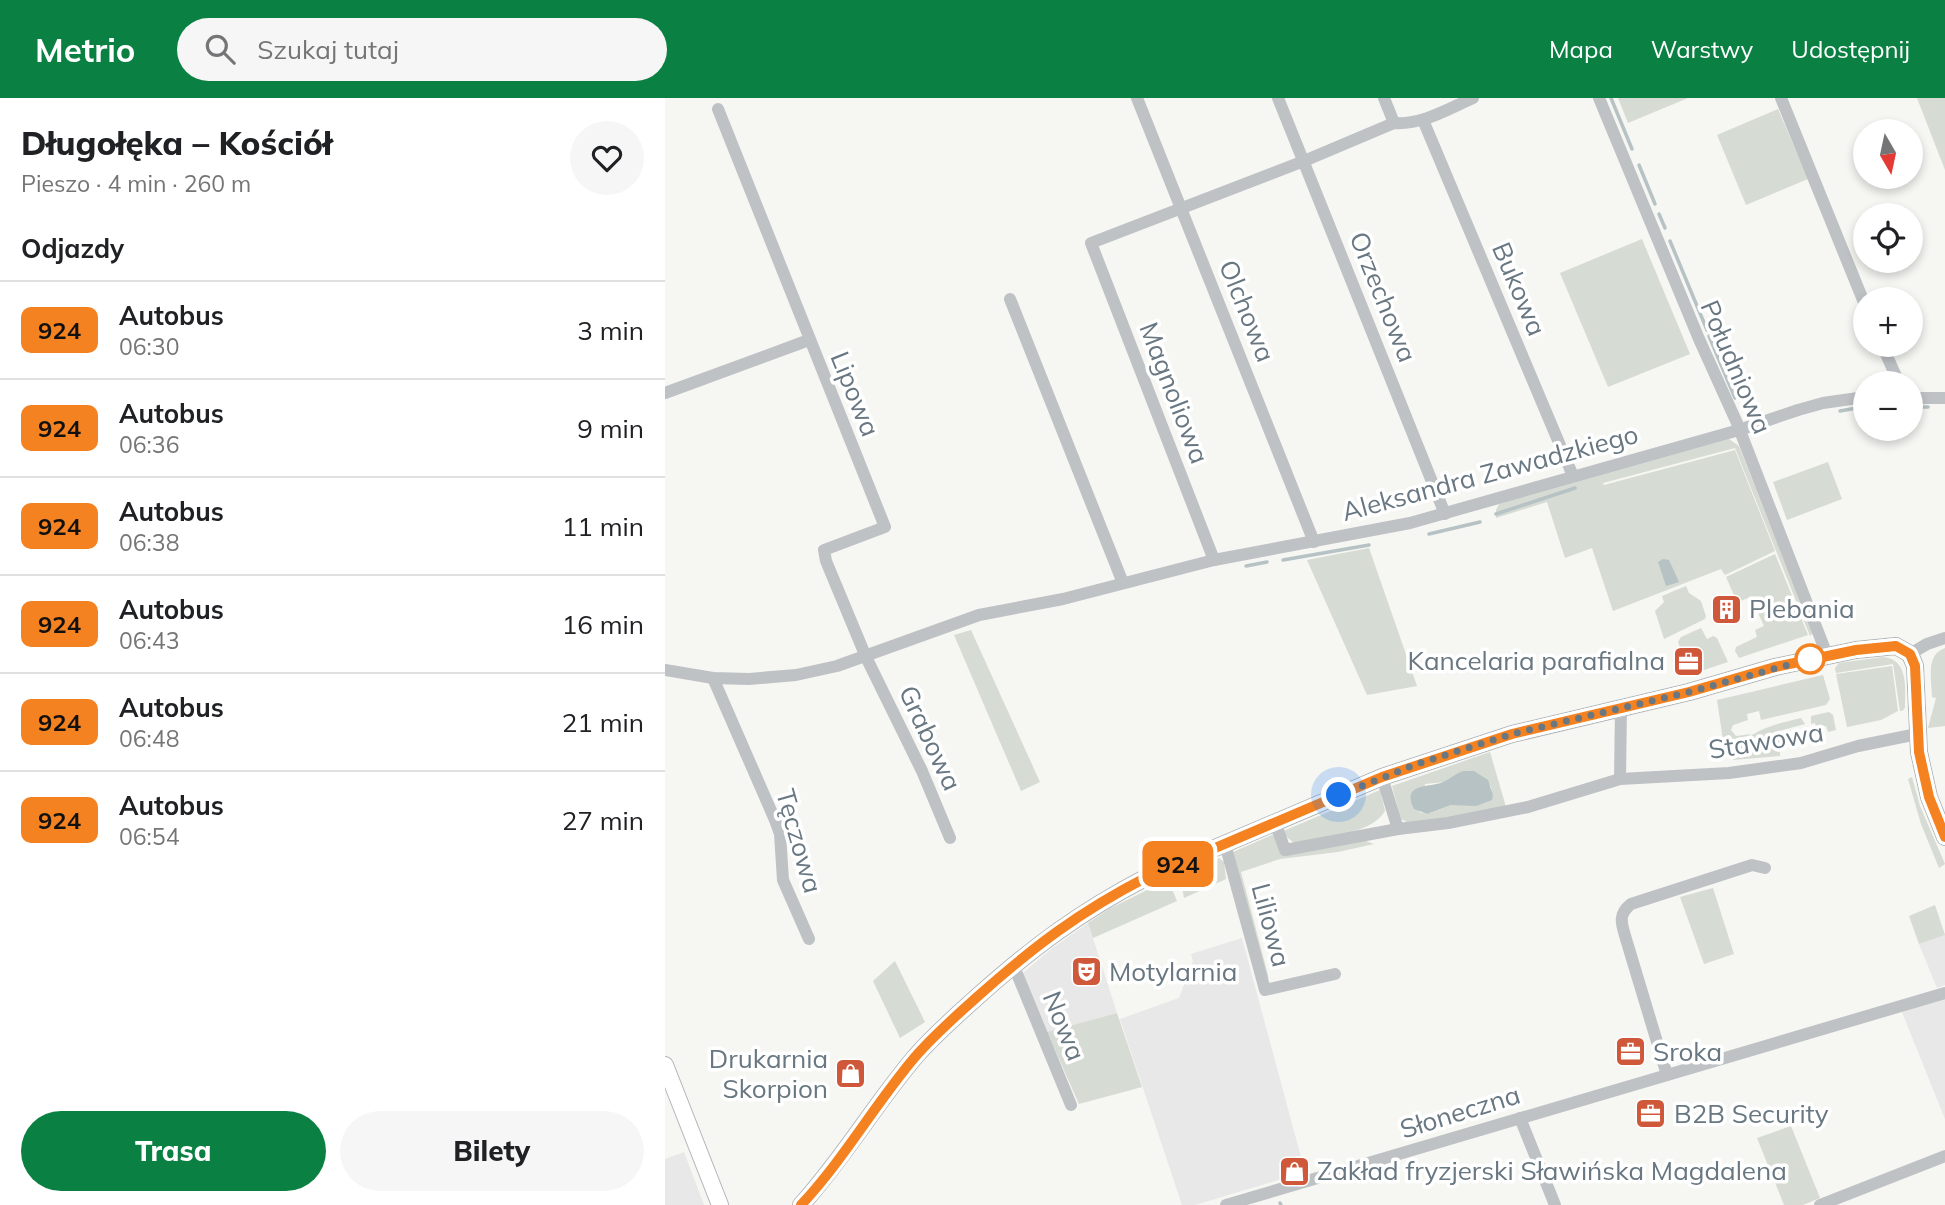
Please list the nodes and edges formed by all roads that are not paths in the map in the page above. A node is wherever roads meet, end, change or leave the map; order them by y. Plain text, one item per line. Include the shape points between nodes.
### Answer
1 (1137, 98) edge
2 (1277, 98) edge
3 (1384, 98) edge
4 (1473, 98) edge
5 (1599, 98) edge
6 (1781, 98) edge
7 (718, 109) dead end
8 (1423, 120) junction
9 (1394, 123) junction
10 (1304, 161) junction
11 (1181, 207) junction
12 (1858, 287) edge
13 (1010, 299) dead end
14 (809, 340) junction
15 (665, 393) edge
16 (1923, 398) edge
17 (1945, 398) edge
18 (1853, 399) edge
19 (1739, 430) junction
20 (1573, 476) junction
21 (1445, 514) junction
22 (1314, 542) junction
23 (1214, 560) junction
24 (1123, 583) junction
25 (1945, 638) edge
26 (1910, 654) junction
27 (1827, 655) junction
28 (866, 657) junction
29 (665, 670) edge
30 (713, 678) junction
31 (1621, 707) junction
32 (1917, 734) junction
33 (1382, 777) junction
34 (1621, 779) junction
35 (1275, 822) junction
36 (1398, 829) junction
37 (1945, 837) edge
38 (950, 838) dead end
39 (1225, 844) junction
40 (1765, 868) dead end
41 (809, 939) dead end
42 (1013, 964) junction
43 (1335, 974) dead end
44 (1945, 993) edge
45 (665, 1065) edge
46 (1667, 1075) junction
47 (1071, 1105) dead end
48 (1520, 1118) junction
49 (1945, 1156) edge
50 (720, 1205) edge
51 (801, 1205) edge
52 (1226, 1205) edge
53 (1555, 1205) edge
54 (1820, 1205) edge

1 - 11 street, Olchowa
2 - 10 street, Orzechowa
3 - 9 street
4 - 8 street
5 - 19 street, Południowa
6 - 12 street
7 - 14 street, Lipowa
8 - 9 street
8 - 20 street, Bukowa
9 - 10 street
10 - 11 street
10 - 21 street, Orzechowa
11 - 22 street, Olchowa
11 - 23 street, Magnoliowa via 1091,243
13 - 24 street
14 - 15 street
14 - 28 street, Lipowa via 885,527 824,550
16 - 17 street
18 - 19 street, Aleksandra Zawadzkiego via 1823,403
19 - 20 street, Aleksandra Zawadzkiego
19 - 27 street, Południowa
20 - 21 street, Aleksandra Zawadzkiego
21 - 22 street, Aleksandra Zawadzkiego
22 - 23 street, Aleksandra Zawadzkiego
23 - 24 street, Aleksandra Zawadzkiego
24 - 28 street, Aleksandra Zawadzkiego via 1063,600 979,615
25 - 26 street
26 - 27 street via 1886,646
26 - 32 street via 1916,676
27 - 31 street
28 - 30 street, Aleksandra Zawadzkiego via 796,675
28 - 38 street, Grabowa
29 - 30 street, Aleksandra Zawadzkiego
30 - 41 street, Tęczowa via 775,820 783,880
31 - 33 street via 1512,734
31 - 34 street
32 - 34 street, Stawowa via 1801,763
32 - 37 street via 1929,797
33 - 35 street
33 - 36 street
34 - 36 street, Stawowa via 1528,807
35 - 36 street, Stawowa via 1286,850
35 - 39 street
39 - 42 street via 1109,896
39 - 43 street, Liliowa via 1265,990
40 - 46 street via 1752,864 1630,905 1621,915
42 - 47 street, Nowa
42 - 51 street via 917,1055
44 - 46 street, Słoneczna
45 - 50 street
46 - 48 street, Słoneczna
48 - 52 street, Słoneczna
48 - 53 street
49 - 54 street

